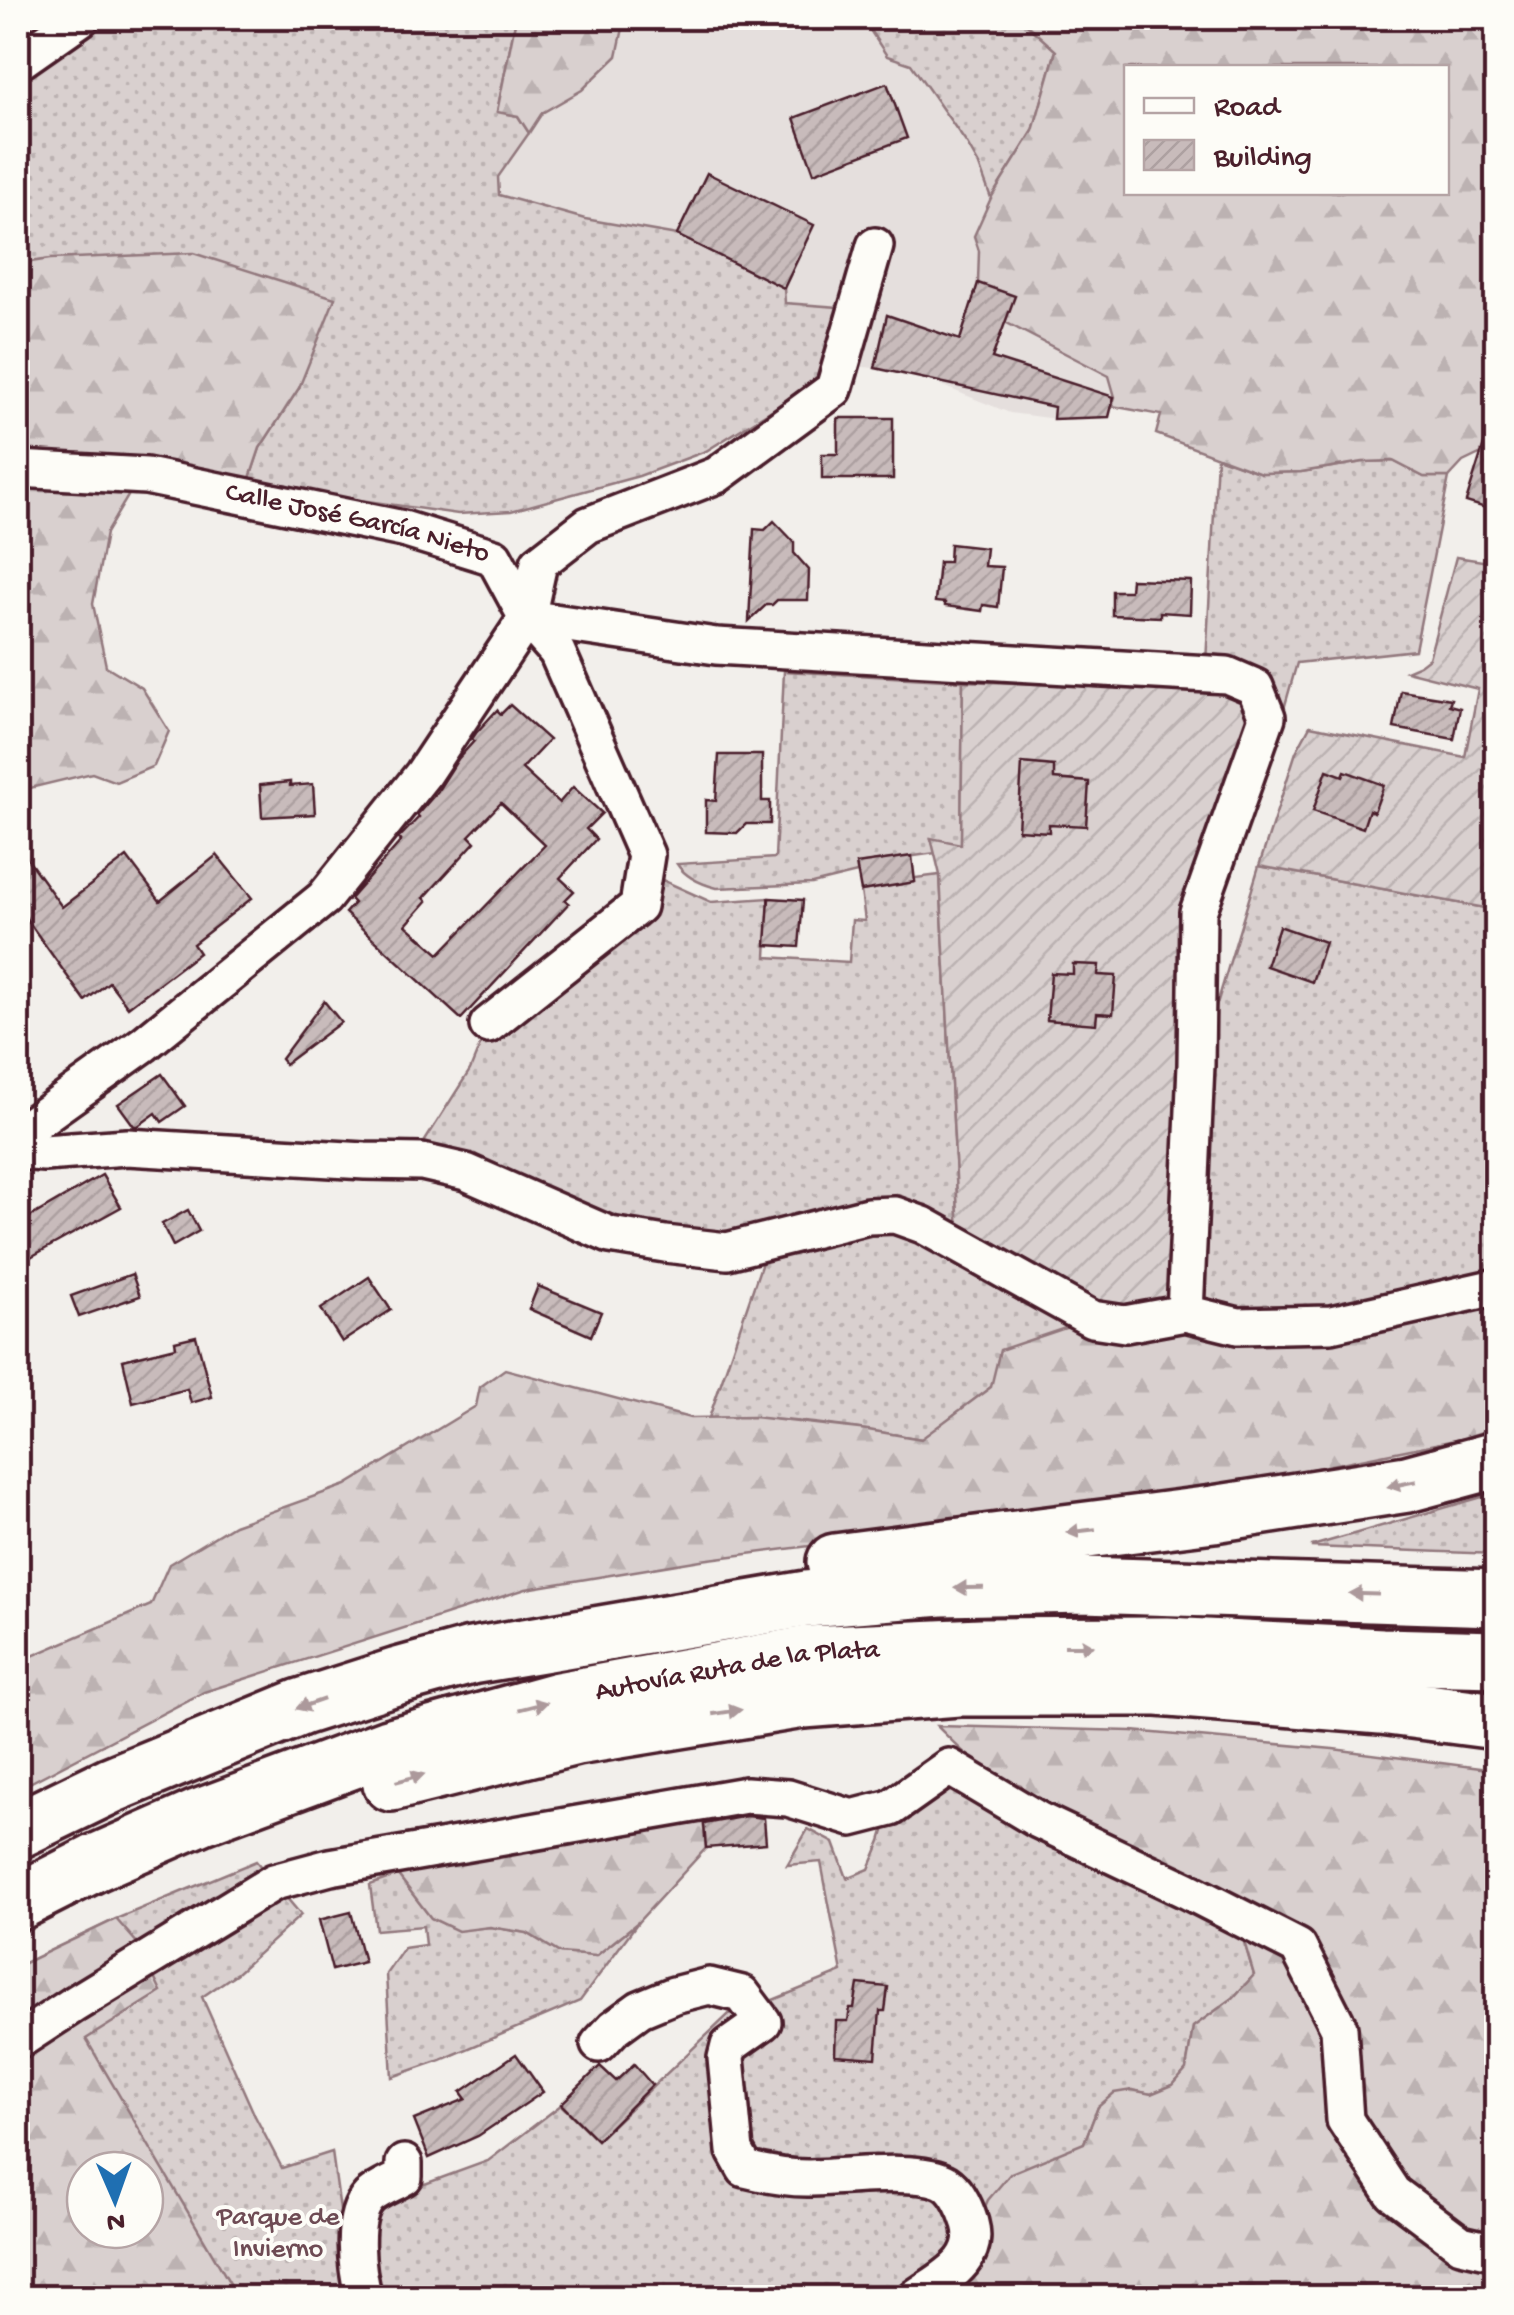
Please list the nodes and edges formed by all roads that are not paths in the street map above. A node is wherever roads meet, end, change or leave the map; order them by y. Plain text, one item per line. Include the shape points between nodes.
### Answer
1 (82, 18) edge
2 (18, 62) edge
3 (875, 246) dead end
4 (18, 468) edge
5 (527, 618) junction
6 (488, 1026) dead end
7 (18, 1134) edge
8 (18, 1152) edge
9 (1496, 1287) edge
10 (1184, 1312) junction
11 (1496, 1460) edge
12 (1496, 1598) edge
13 (470, 1656) junction
14 (1496, 1659) edge
15 (958, 1688) junction
16 (1496, 1721) edge
17 (1496, 1748) edge
18 (18, 1830) edge
19 (18, 1904) edge
20 (18, 2042) edge
21 (599, 2044) dead end
22 (404, 2164) dead end
23 (1496, 2252) edge
24 (364, 2298) edge
25 (914, 2298) edge

1 - 2 street
3 - 5 street via 834,389 717,475 588,525 540,563
4 - 5 street, Calle José García Nieto via 146,476 402,529 494,557
5 - 6 street, Calle José García Nieto via 557,652 646,856 638,906
5 - 7 street via 423,774 324,898 144,1044
5 - 10 street via 716,646 1227,675 1255,687 1267,717 1198,912
8 - 10 street via 127,1147 422,1162 466,1172 610,1236 727,1250 895,1215 923,1224 1092,1319 1125,1324
9 - 10 street via 1331,1324 1238,1326
11 -> 13 highway via 1407,1484 1213,1514 756,1572 630,1600
12 -> 13 highway, Autovía Ruta de la Plata via 1083,1585 942,1588 806,1599
13 -> 18 highway, Autovía Ruta de la Plata via 301,1707
19 -> 14 highway, Autovía Ruta de la Plata via 200,1817 388,1746 558,1700 807,1654 1167,1645
15 - 16 highway via 1158,1688
15 - 17 highway
19 -> 15 highway via 398,1780 576,1736 802,1700
20 - 23 street via 274,1882 746,1795 788,1798 852,1818 891,1808 949,1767 1038,1820 1298,1947 1339,2028 1345,2120 1392,2193 1461,2244
21 - 25 street via 640,2009 674,1994 709,1986 742,1994 762,2022 730,2046 726,2058 734,2152 745,2169 804,2178 937,2179 958,2195 972,2236 969,2252 959,2268
22 - 24 street via 404,2177 368,2198 356,2224

